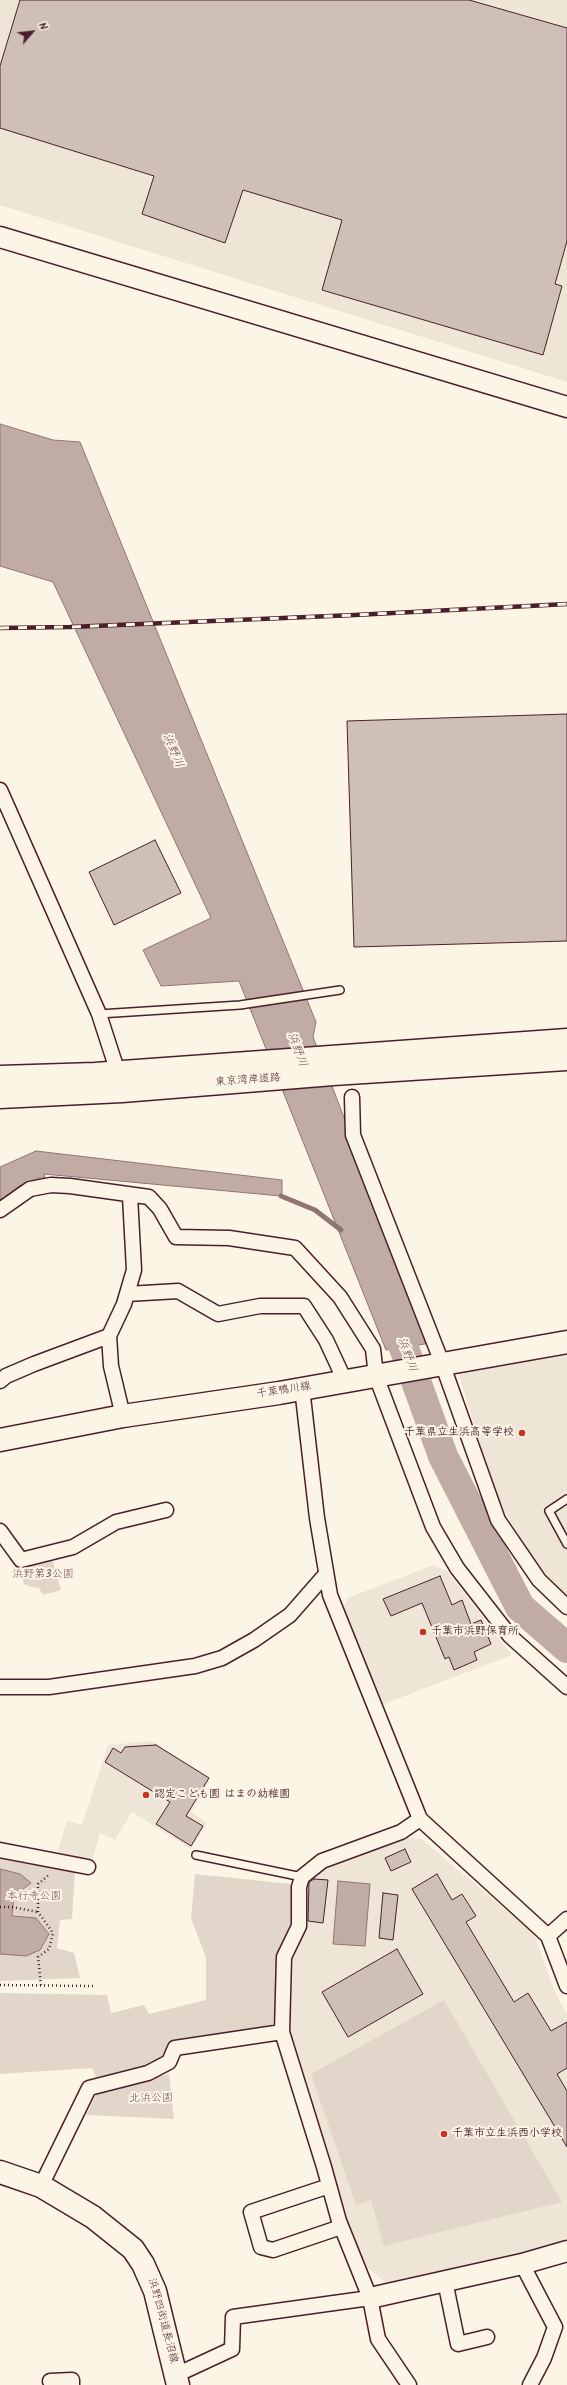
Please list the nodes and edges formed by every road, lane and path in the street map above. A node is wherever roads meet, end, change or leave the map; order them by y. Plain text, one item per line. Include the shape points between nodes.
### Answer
1 (0, 236) edge
2 (567, 407) edge
3 (0, 790) edge
4 (340, 990) dead end
5 (99, 1014) junction
6 (567, 1040) edge
7 (567, 1058) edge
8 (330, 1066) junction
9 (0, 1077) edge
10 (120, 1082) junction
11 (0, 1097) edge
12 (352, 1097) dead end
13 (130, 1196) junction
14 (0, 1210) edge
15 (127, 1294) junction
16 (110, 1336) junction
17 (567, 1342) edge
18 (442, 1363) junction
19 (378, 1375) junction
20 (0, 1381) edge
21 (345, 1381) junction
22 (302, 1388) junction
23 (123, 1416) junction
24 (0, 1440) edge
25 (567, 1499) edge
26 (166, 1510) dead end
27 (0, 1531) edge
28 (567, 1544) edge
29 (325, 1575) junction
30 (567, 1607) edge
31 (0, 1687) edge
32 (567, 1687) edge
33 (420, 1820) junction
34 (0, 1850) edge
35 (196, 1855) dead end
36 (63, 1862) junction
37 (88, 1867) dead end
38 (302, 1877) junction
39 (0, 1907) edge
40 (38, 1912) junction
41 (567, 1919) edge
42 (548, 1936) junction
43 (0, 1985) edge
44 (41, 1986) junction
45 (95, 1986) dead end
46 (567, 1986) edge
47 (282, 2032) junction
48 (0, 2172) edge
49 (41, 2186) junction
50 (329, 2186) junction
51 (341, 2227) junction
52 (567, 2251) edge
53 (522, 2264) junction
54 (445, 2282) junction
55 (370, 2298) junction
56 (487, 2337) dead end
57 (177, 2380) edge
58 (50, 2381) dead end
59 (72, 2385) edge
60 (409, 2385) edge
61 (530, 2385) edge

1 - 2 street
3 - 5 street
4 - 5 lane via 240,1005
5 - 10 street
6 - 8 main road, 東京湾岸道路
7 - 8 main road, 東京湾岸道路
8 - 10 main road, 東京湾岸道路
9 - 10 main road, 東京湾岸道路
10 - 11 main road, 東京湾岸道路
12 - 18 street via 354,1135
13 - 14 street via 51,1185 30,1189
13 - 15 street via 134,1270
13 - 19 street via 149,1197 160,1209 176,1237 229,1238 295,1248 340,1297 360,1326 373,1349
15 - 16 street
15 - 21 street via 178,1291 218,1314 260,1306 304,1306 326,1340
16 - 20 street via 34,1364
16 - 23 street via 112,1366
17 - 18 main road, 千葉鴨川線
18 - 19 main road, 千葉鴨川線
18 - 30 street via 498,1520 539,1580
19 - 21 main road, 千葉鴨川線
19 - 32 street via 433,1527 457,1568 510,1636
21 - 22 main road, 千葉鴨川線
22 - 23 main road, 千葉鴨川線
22 - 29 street
23 - 24 main road, 千葉鴨川線
25 - 28 lane via 549,1510
26 - 27 street via 116,1522 73,1547 20,1560
29 - 31 street via 290,1615 222,1658 195,1666 49,1687
29 - 33 street via 330,1595
33 - 38 street via 401,1832 322,1861
33 - 42 street
34 - 36 street
35 - 38 lane
36 - 37 street
36 - 40 path via 38,1884
38 - 47 street via 299,1887 299,1926 284,1957
39 - 40 path
40 - 44 path via 53,1933 49,1948 38,1957
41 - 42 street
42 - 46 street
43 - 44 path
44 - 45 path
47 - 49 street via 175,2048 169,2062 148,2073 89,2088
47 - 50 street
48 - 49 main road, 浜野四街道長沼線
49 - 57 main road, 浜野四街道長沼線 via 119,2236 144,2264 155,2291 172,2351
50 - 51 street
50 - 51 street via 251,2212 261,2247 273,2250
51 - 55 street
52 - 53 street
53 - 54 street
53 - 61 street via 555,2327 544,2358
54 - 55 street
54 - 56 street via 458,2344
55 - 57 street via 233,2317 232,2349
55 - 60 street via 378,2339
58 - 59 street via 72,2380

